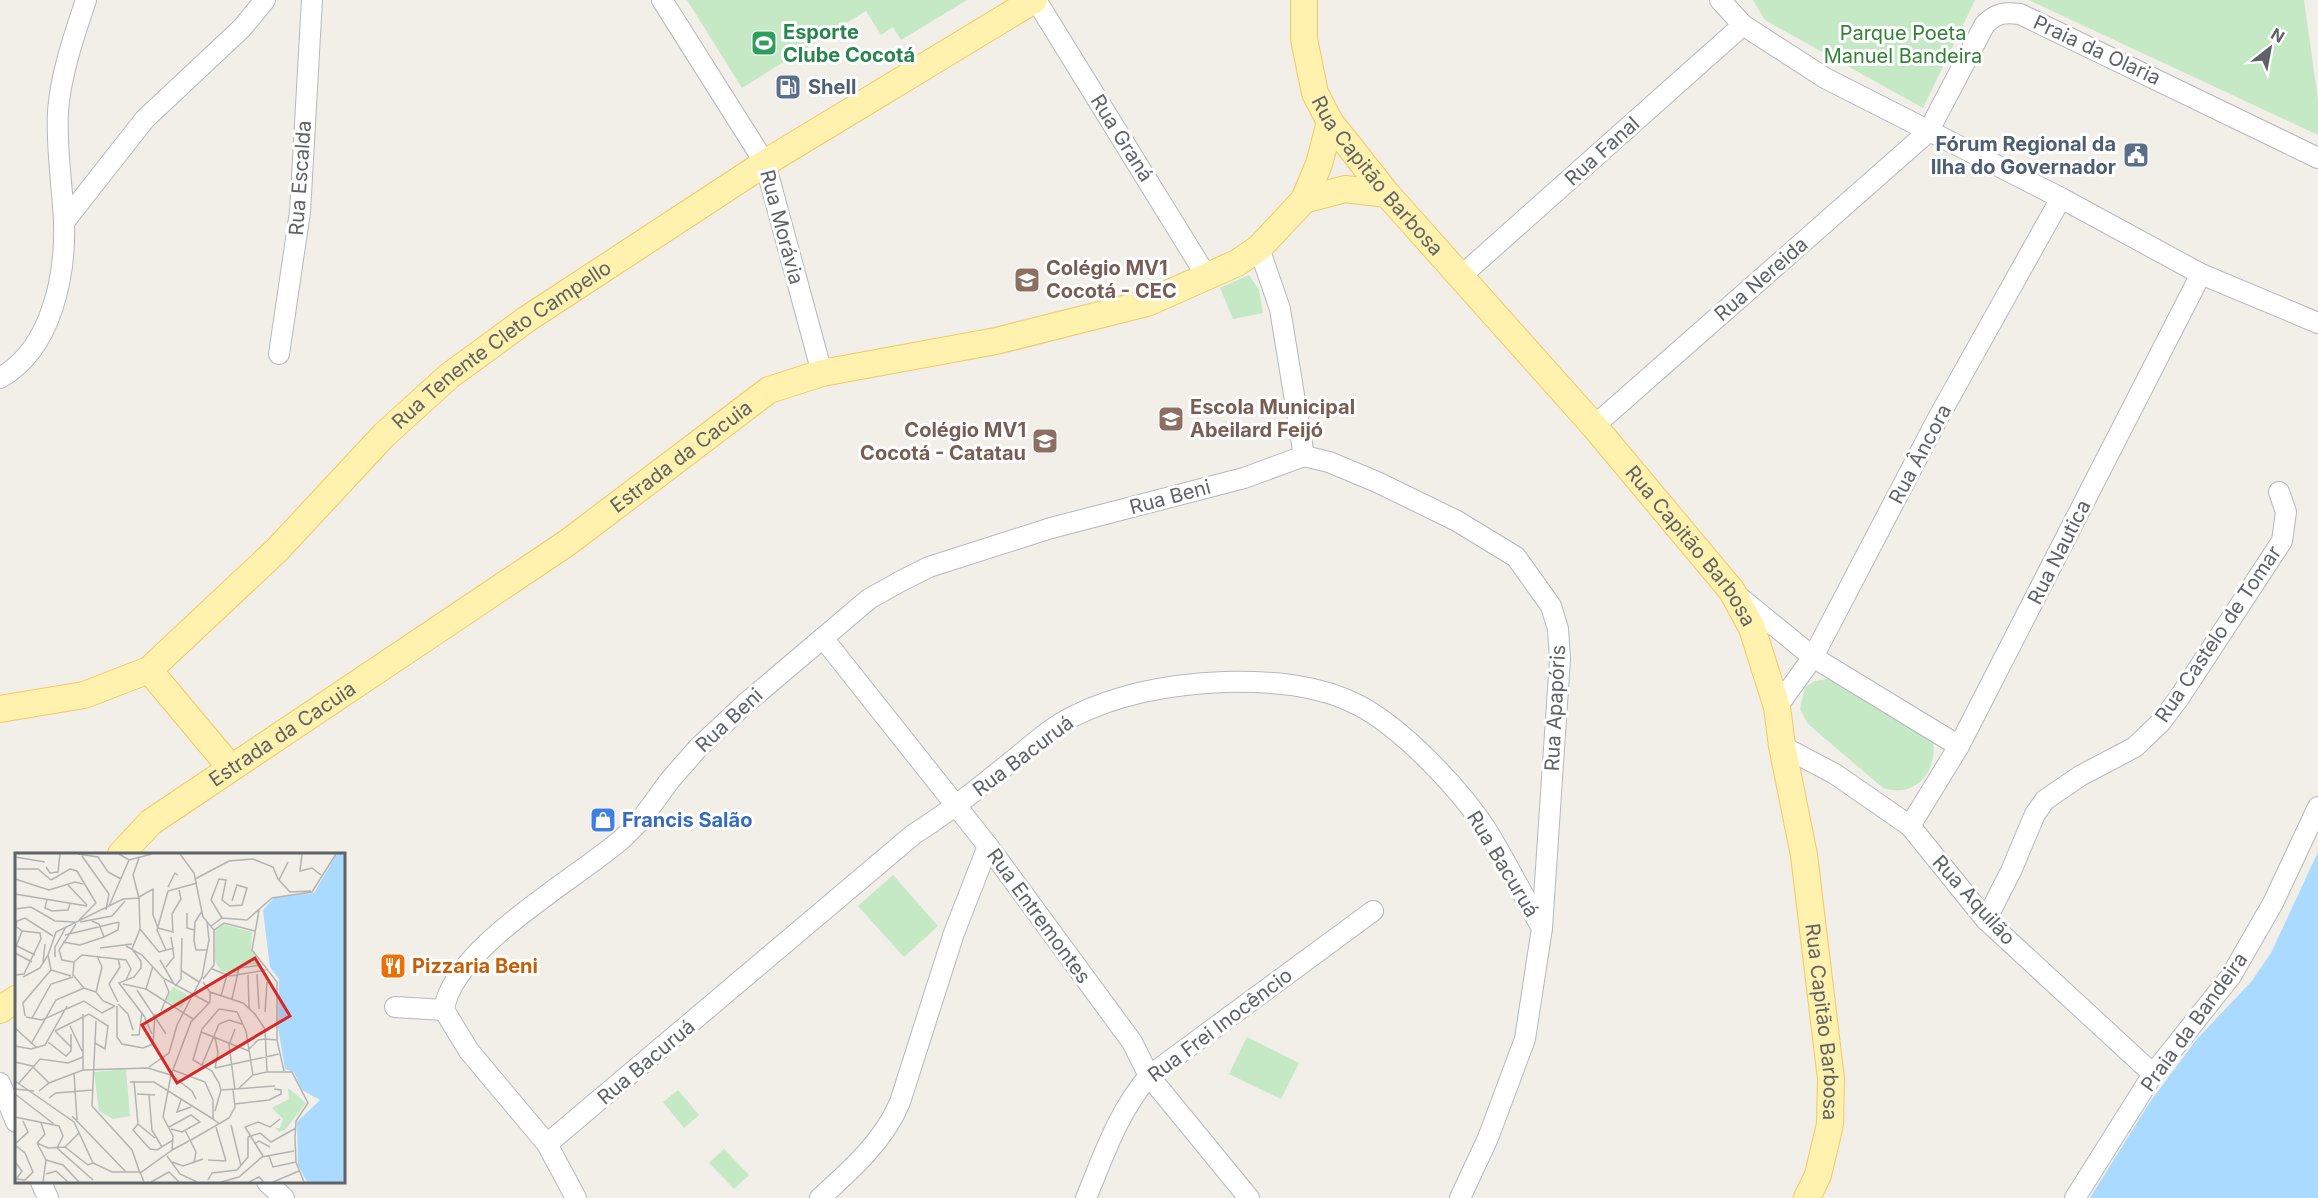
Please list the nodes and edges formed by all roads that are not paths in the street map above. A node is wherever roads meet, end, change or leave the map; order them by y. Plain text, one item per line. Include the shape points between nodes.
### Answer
1 (86, 0) edge
2 (266, 0) edge
3 (312, 0) edge
4 (662, 0) edge
5 (1035, 0) edge
6 (1304, 0) edge
7 (1720, 0) edge
8 (1743, 25) junction
9 (1330, 122) junction
10 (1928, 132) junction
11 (2318, 158) edge
12 (765, 163) junction
13 (1387, 194) junction
14 (2061, 198) junction
15 (1304, 200) junction
16 (64, 222) junction
17 (1259, 248) junction
18 (2201, 274) junction
19 (1207, 277) junction
20 (1460, 277) junction
21 (2318, 323) edge
22 (279, 354) dead end
23 (822, 373) junction
24 (0, 378) edge
25 (1594, 426) junction
26 (1304, 456) junction
27 (2279, 492) dead end
28 (1732, 591) junction
29 (823, 638) junction
30 (1813, 657) junction
31 (149, 670) junction
32 (1777, 707) junction
33 (0, 709) edge
34 (1782, 746) junction
35 (1959, 746) junction
36 (231, 768) junction
37 (957, 806) junction
38 (2318, 807) edge
39 (1910, 826) junction
40 (988, 846) junction
41 (123, 853) edge
42 (1373, 911) dead end
43 (1986, 920) junction
44 (1542, 928) junction
45 (15, 1000) edge
46 (395, 1007) dead end
47 (0, 1010) edge
48 (444, 1010) junction
49 (2153, 1074) junction
50 (1149, 1076) junction
51 (0, 1083) edge
52 (15, 1120) edge
53 (547, 1144) junction
54 (41, 1183) edge
55 (268, 1183) edge
56 (48, 1198) edge
57 (284, 1198) edge
58 (576, 1198) edge
59 (820, 1198) edge
60 (1086, 1198) edge
61 (1249, 1198) edge
62 (1460, 1198) edge
63 (1807, 1198) edge
64 (2075, 1198) edge

1 - 16 street via 67,61 58,109 57,161
2 - 16 street via 242,28 145,119
3 - 22 street, Rua Escalda via 300,212
4 - 12 street, Rua Morávia
5 - 12 main road, Rua Tenente Cleto Campello
5 - 19 street, Rua Graná
6 - 9 main road, Rua Capitão Barbosa via 1304,39 1315,93
7 - 8 street
8 - 10 street via 1825,78
8 - 20 street, Rua Fanal
9 - 13 main road, Rua Capitão Barbosa
9 - 15 main road, Estrada da Cacuia
10 - 11 street, Praia da Olaria via 1985,24 1994,15 2005,12 2020,14 2116,58
10 - 14 street
10 - 25 street, Rua Nereida
12 - 23 street, Rua Morávia
12 - 31 main road, Rua Tenente Cleto Campello via 526,319 449,376 384,435 277,550
13 - 15 main road via 1345,189
13 - 20 main road, Rua Capitão Barbosa
14 - 18 street
14 - 30 street, Rua Âncora via 1938,418
15 - 17 main road, Estrada da Cacuia
16 - 24 street via 58,293 36,344
17 - 19 main road, Estrada da Cacuia
17 - 26 street via 1280,309
18 - 21 street
18 - 35 street, Rua Nautica
19 - 23 main road, Estrada da Cacuia via 1147,303 996,341
20 - 25 main road, Rua Capitão Barbosa
23 - 36 main road, Estrada da Cacuia via 769,390 567,543
25 - 28 main road, Rua Capitão Barbosa
26 - 29 street, Rua Beni via 1244,478 1051,528 929,567 869,600
26 - 44 street, Rua Apapóris via 1377,482 1457,521 1516,557 1551,606 1558,629 1560,659
27 - 43 street, Rua Castelo de Tomar via 2286,512 2282,541 2198,670 2161,722 2135,747 2080,776 2045,801 2035,814 2012,871
28 - 30 street
28 - 32 main road, Rua Capitão Barbosa via 1752,628
29 - 37 street, Rua Entremontes
29 - 48 street, Rua Beni via 698,748 622,839 485,946 452,984
30 - 32 street, Rua Âncora
30 - 35 street
31 - 33 main road, Rua Tenente Cleto Campello via 84,695
31 - 36 main road
32 - 34 main road, Rua Capitão Barbosa
34 - 39 street, Rua Aquilão via 1836,774
34 - 63 main road, Rua Capitão Barbosa via 1804,855 1831,1080 1830,1124 1818,1175
35 - 39 street, Rua Nautica
36 - 41 main road, Estrada da Cacuia via 151,822
37 - 40 street, Rua Entremontes
37 - 44 street, Rua Bacuruá via 1074,716 1126,697 1194,683 1265,681 1320,691 1361,707 1428,760 1486,830
37 - 53 street, Rua Bacuruá via 914,834
38 - 49 street, Praia da Bandeira via 2274,903 2232,976
39 - 43 street, Rua Aquilão
40 - 50 street, Rua Entremontes via 1132,1042
40 - 59 street via 954,933 891,1122 856,1164
42 - 50 street, Rua Frei Inocêncio
43 - 49 street, Rua Aquilão
44 - 62 street, Rua Apapóris via 1525,1040 1488,1138
45 - 47 main road
46 - 48 street
48 - 53 street via 488,1076
49 - 64 street, Praia da Bandeira
50 - 60 street, Rua Frei Inocêncio via 1129,1098
50 - 61 street, Rua Entremontes
51 - 52 street
53 - 58 street
54 - 56 street
55 - 57 street

